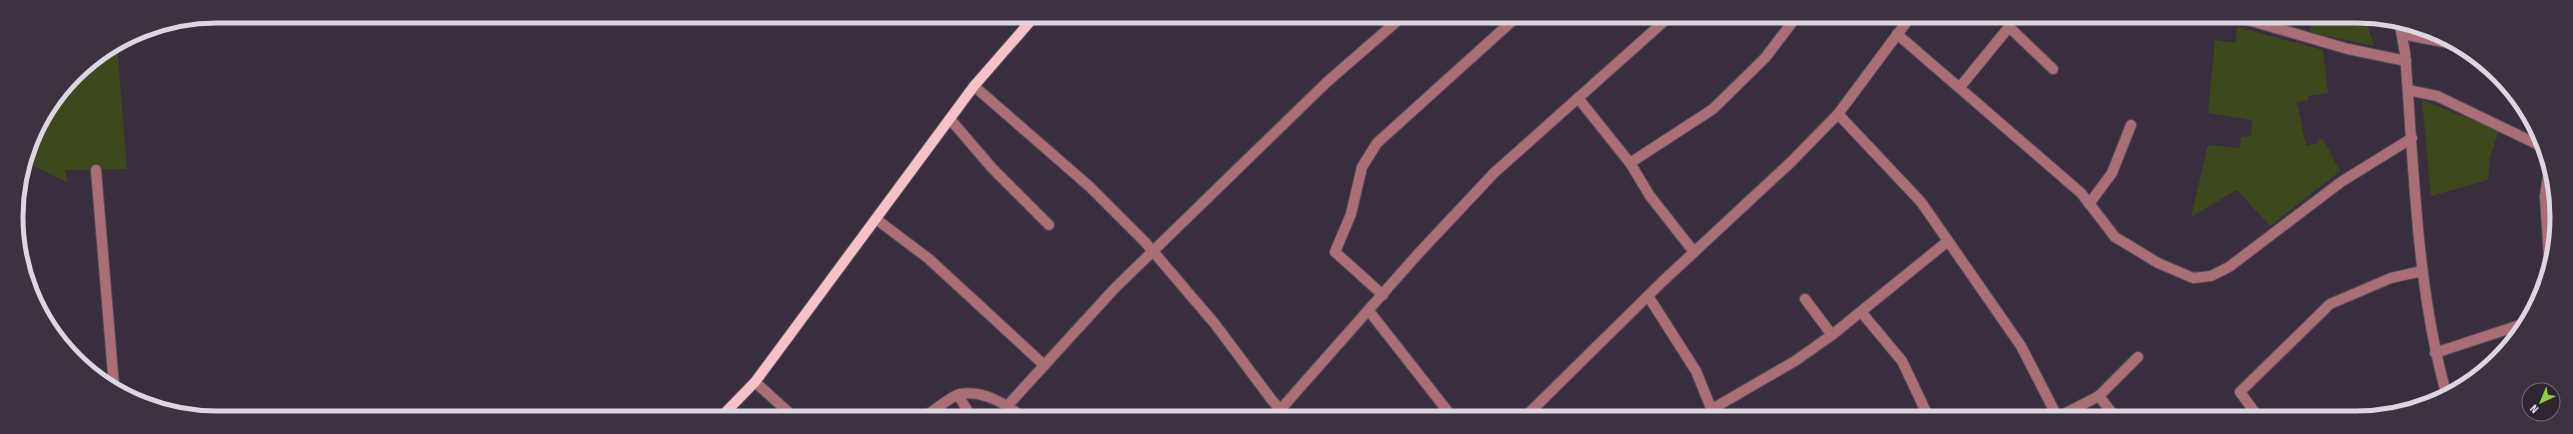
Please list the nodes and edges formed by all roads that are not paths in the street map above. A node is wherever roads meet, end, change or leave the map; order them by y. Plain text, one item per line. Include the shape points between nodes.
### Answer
1 (1029, 23) edge
2 (1395, 23) edge
3 (1510, 23) edge
4 (1662, 23) edge
5 (1792, 23) edge
6 (1906, 23) edge
7 (2259, 23) edge
8 (2401, 29) edge
9 (1897, 34) junction
10 (2424, 36) edge
11 (2406, 61) junction
12 (2053, 68) dead end
13 (974, 86) junction
14 (1960, 87) junction
15 (2408, 90) junction
16 (1578, 98) junction
17 (1838, 114) junction
18 (950, 118) junction
19 (2131, 125) dead end
20 (2412, 138) junction
21 (2535, 143) edge
22 (1630, 163) junction
23 (96, 170) dead end
24 (2547, 184) edge
25 (2089, 204) junction
26 (876, 219) junction
27 (1049, 225) dead end
28 (1948, 241) junction
29 (2548, 242) edge
30 (1153, 251) junction
31 (1694, 252) junction
32 (2422, 271) junction
33 (1384, 295) junction
34 (1648, 296) junction
35 (1805, 299) dead end
36 (1369, 311) junction
37 (1862, 313) junction
38 (2516, 326) edge
39 (1832, 335) junction
40 (2435, 353) junction
41 (2138, 358) dead end
42 (1044, 365) junction
43 (114, 381) edge
44 (755, 382) junction
45 (2445, 389) edge
46 (958, 395) junction
47 (2098, 396) junction
48 (1008, 405) junction
49 (1280, 409) joint
50 (727, 411) edge
51 (787, 411) edge
52 (934, 411) edge
53 (968, 411) edge
54 (1015, 411) edge
55 (1448, 411) edge
56 (1531, 411) edge
57 (1712, 411) edge
58 (1716, 411) edge
59 (1926, 411) edge
60 (2054, 411) edge
61 (2071, 411) edge
62 (2110, 411) edge
63 (2253, 411) edge

1 - 13 main road
2 - 30 street via 1327,82
3 - 33 street via 1377,143 1362,167 1351,214 1335,252
4 - 16 street
5 - 22 street via 1765,58 1713,109
6 - 9 street
7 - 11 street
8 - 10 street
8 - 11 street
9 - 14 street
9 - 17 street
11 - 15 street
12 - 14 street via 2009,27
13 - 18 main road
13 - 30 street via 1090,187
14 - 25 street via 2081,193
15 - 20 street
15 - 21 street via 2437,96
16 - 22 street
16 - 33 street via 1494,173 1417,255
17 - 28 street via 1921,202
17 - 31 street via 1791,162
18 - 26 main road
18 - 27 street via 992,168
19 - 25 street via 2112,173
20 - 25 street via 2341,182 2229,267 2211,276 2193,278 2158,263 2115,237
20 - 32 street
22 - 31 street via 1650,196
23 - 43 street
24 - 29 street via 2545,196
26 - 42 street via 929,259
26 - 44 main road
28 - 37 street
28 - 60 street via 2020,346
30 - 42 street
30 - 49 street via 1215,324
31 - 34 street
32 - 40 street
32 - 63 street via 2391,278 2330,304 2240,392
33 - 36 street
34 - 56 street
34 - 57 street via 1696,371
35 - 39 street
36 - 49 street
36 - 55 street
37 - 39 street
37 - 59 street via 1902,361
38 - 40 street
39 - 58 street
40 - 45 street
41 - 47 street
42 - 48 street
44 - 50 main road
44 - 51 street
46 - 48 street via 981,395
46 - 52 street
46 - 53 street
47 - 61 street
47 - 62 street
48 - 54 street

